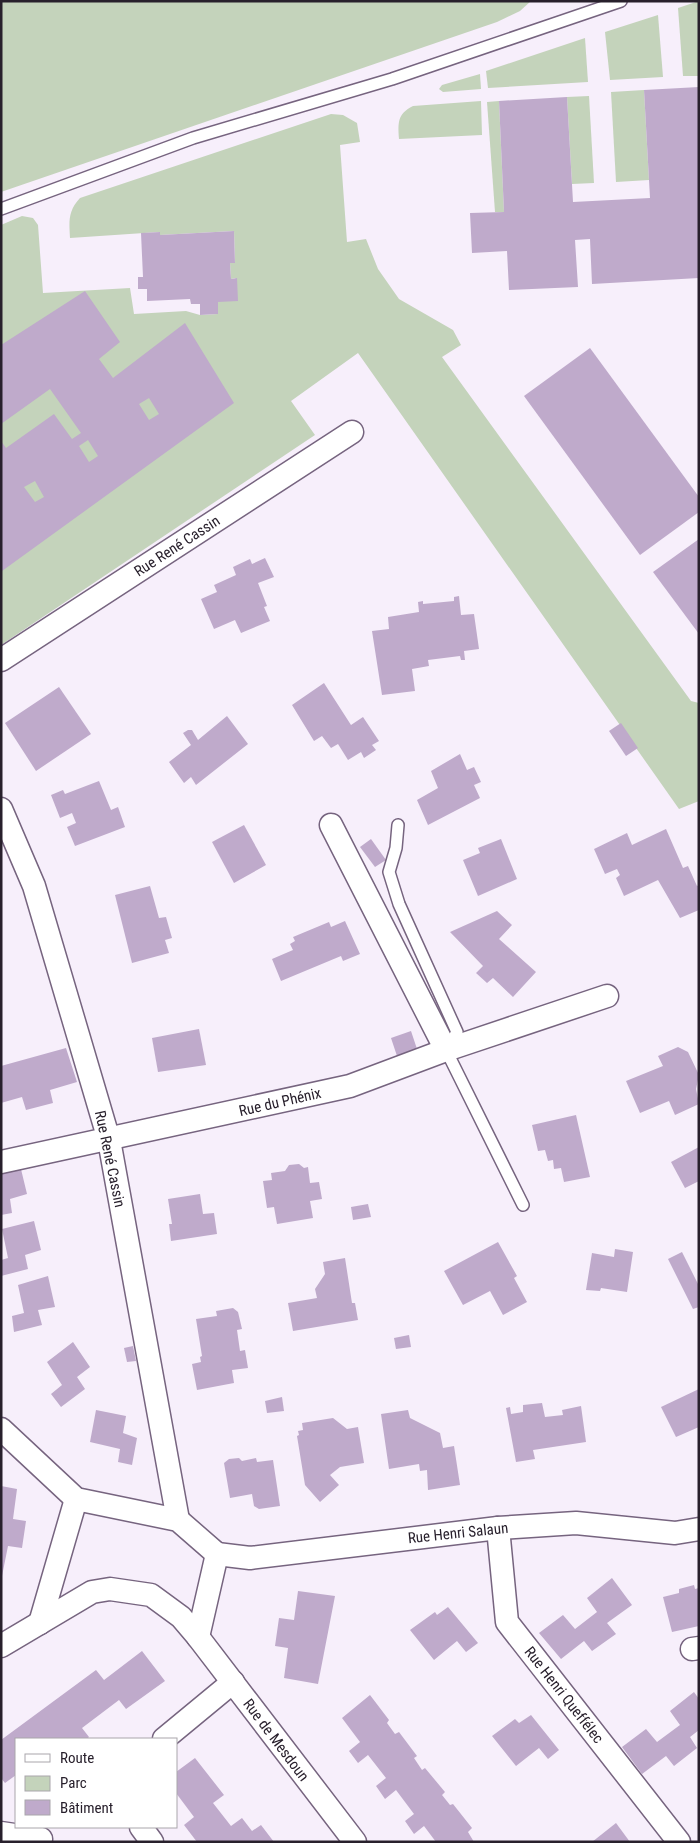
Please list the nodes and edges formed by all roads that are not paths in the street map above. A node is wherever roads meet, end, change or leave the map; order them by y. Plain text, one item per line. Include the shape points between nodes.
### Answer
1 (621, 1) edge
2 (595, 5) edge
3 (1, 209) edge
4 (352, 432) dead end
5 (1, 660) edge
6 (1, 809) edge
7 (331, 825) dead end
8 (398, 825) dead end
9 (607, 996) dead end
10 (446, 1050) junction
11 (109, 1140) junction
12 (1, 1162) edge
13 (522, 1205) dead end
14 (1, 1429) edge
15 (76, 1499) junction
16 (178, 1520) junction
17 (498, 1528) junction
18 (699, 1529) edge
19 (217, 1554) junction
20 (40, 1623) junction
21 (198, 1637) junction
22 (1, 1646) edge
23 (233, 1682) junction
24 (165, 1738) edge
25 (142, 1828) edge
26 (1, 1833) edge
27 (47, 1836) edge
28 (152, 1842) edge
29 (355, 1842) edge
30 (679, 1842) edge

1 - 2 lane
2 - 3 lane via 392,79 193,138
4 - 5 street, Rue René Cassin
6 - 11 street, Rue René Cassin via 34,886
7 - 10 street
8 - 10 lane via 389,872 399,904 458,1032
9 - 10 street, Rue du Phénix
10 - 11 street, Rue du Phénix via 350,1086
10 - 13 lane
11 - 12 street, Rue du Phénix
11 - 16 street, Rue René Cassin
14 - 15 street
15 - 16 street
15 - 20 street
16 - 19 street
17 - 18 street, Rue Henri Salaun via 576,1523 675,1533
17 - 19 street, Rue Henri Salaun via 250,1558
17 - 30 street, Rue Henri Queffélec via 507,1622
19 - 21 street
20 - 21 street, Rue de Mesdoun via 92,1592 129,1590 150,1595 181,1617
20 - 22 street
21 - 23 street, Rue de Mesdoun
23 - 24 street
23 - 29 street, Rue de Mesdoun
25 - 28 street
26 - 27 street

